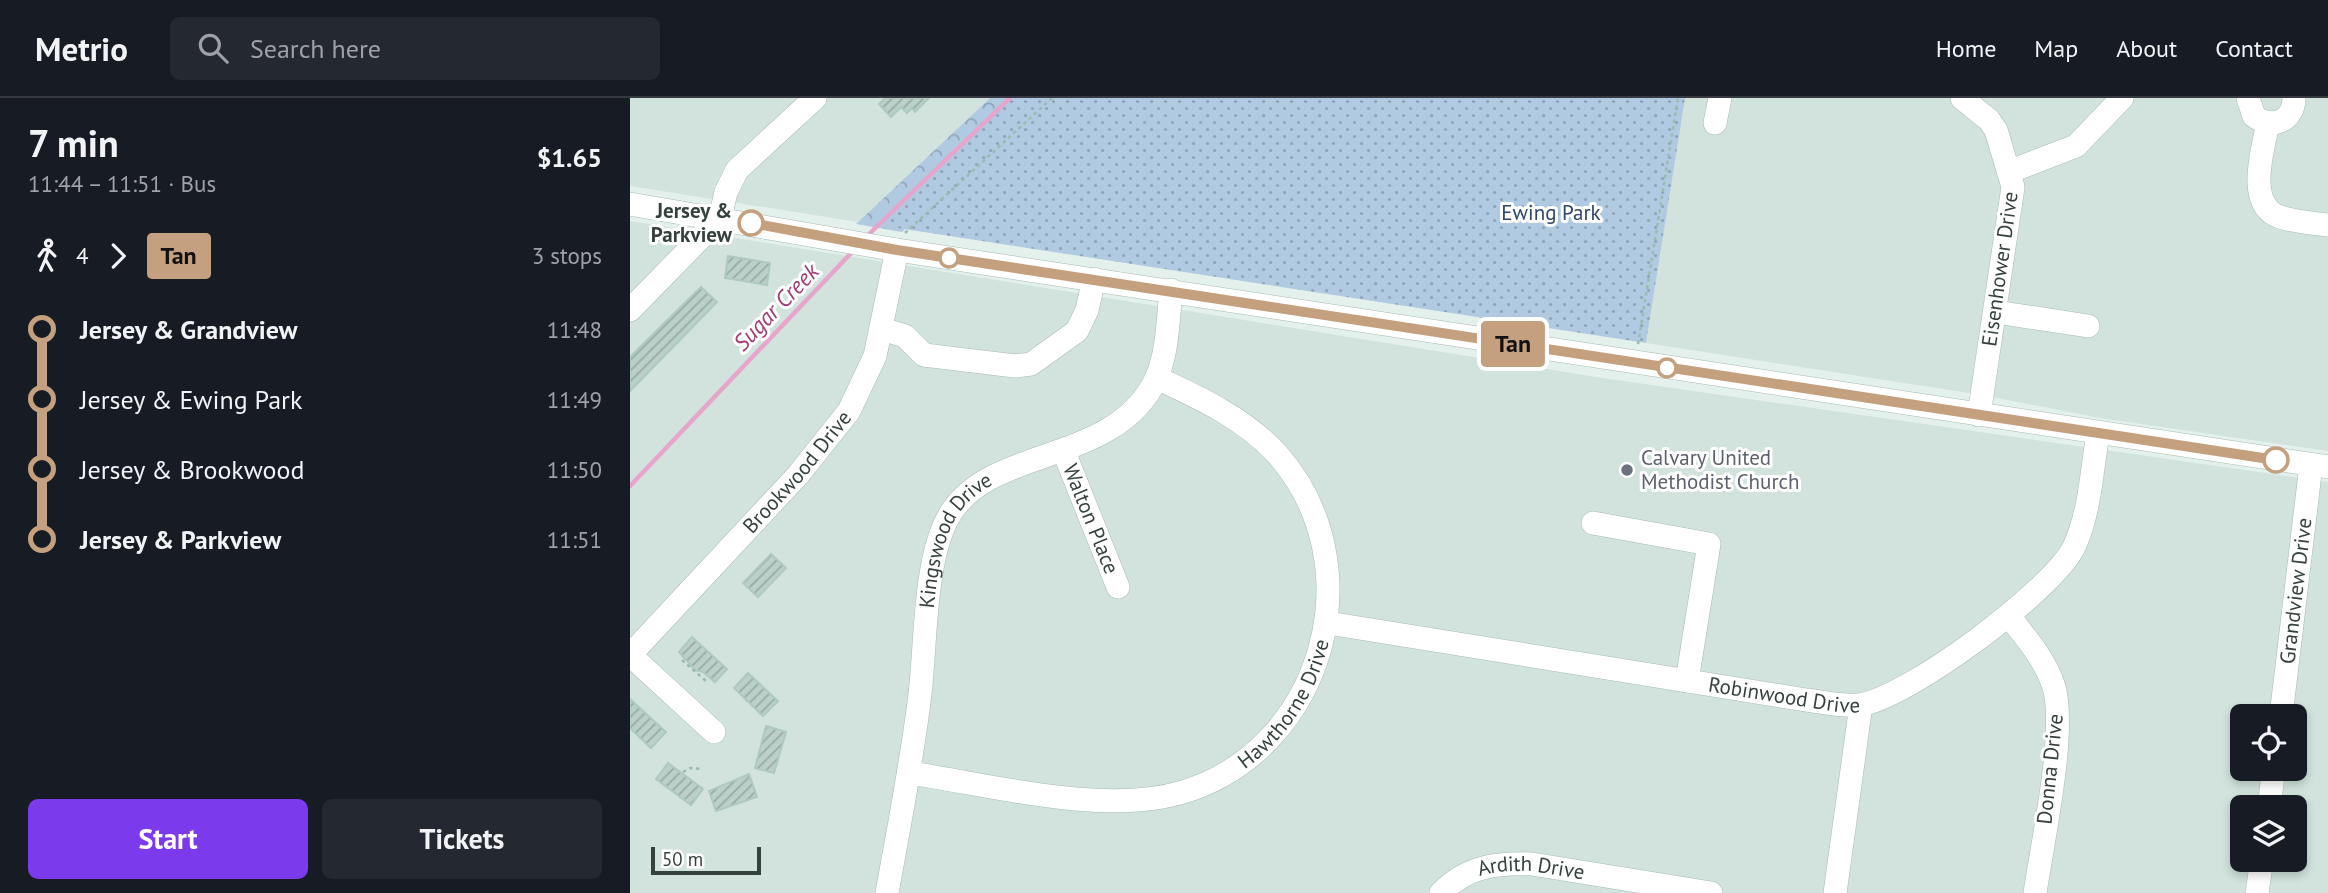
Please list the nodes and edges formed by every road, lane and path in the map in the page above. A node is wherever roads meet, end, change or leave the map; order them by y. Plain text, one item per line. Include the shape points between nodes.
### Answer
1 (815, 98) edge
2 (1052, 98) edge
3 (1678, 98) edge
4 (1720, 98) edge
5 (2122, 98) edge
6 (2248, 98) edge
7 (2294, 98) edge
8 (1969, 100) edge
9 (1715, 123) dead end
10 (2267, 123) junction
11 (2011, 171) junction
12 (630, 204) edge
13 (720, 218) junction
14 (2328, 225) edge
15 (896, 244) junction
16 (1094, 279) junction
17 (1171, 290) junction
18 (630, 310) edge
19 (1996, 312) junction
20 (2088, 326) dead end
21 (883, 329) junction
22 (1638, 345) dead end
23 (1157, 378) junction
24 (1979, 415) junction
25 (2098, 433) junction
26 (1065, 452) junction
27 (2319, 466) edge
28 (1593, 523) dead end
29 (1118, 587) dead end
30 (2009, 616) junction
31 (1328, 624) junction
32 (630, 655) edge
33 (682, 660) dead end
34 (706, 681) dead end
35 (1687, 681) junction
36 (2283, 704) edge
37 (1861, 705) junction
38 (714, 732) dead end
39 (702, 769) dead end
40 (683, 772) dead end
41 (910, 773) junction
42 (2260, 872) edge
43 (887, 893) edge
44 (1441, 893) edge
45 (1711, 893) edge
46 (1835, 893) edge
47 (2035, 893) edge
48 (2257, 893) edge

1 - 13 street via 737,170
2 - 15 path
3 - 22 path
4 - 9 street
5 - 11 street via 2076,146
6 - 10 street via 2254,116
7 - 10 street via 2289,116
8 - 11 street, Eisenhower Drive via 1996,130
10 - 14 street via 2259,187 2264,205 2278,217
11 - 19 street, Eisenhower Drive via 2012,207
12 - 13 street
13 - 15 street via 824,237
13 - 18 street
15 - 16 street
15 - 21 street, Brookwood Drive
16 - 17 street
16 - 21 street via 1077,331 1031,364 924,355 905,336
17 - 23 street, Kingswood Drive
17 - 24 street
19 - 20 street
19 - 24 street, Eisenhower Drive
21 - 32 street, Brookwood Drive via 858,394 825,444
23 - 26 street, Kingswood Drive via 1147,395 1114,425
23 - 31 street, Hawthorne Drive via 1240,421 1289,469 1311,507 1324,548
24 - 25 street
25 - 27 street
25 - 30 street, Robinwood Drive via 2075,544 2054,577
26 - 29 street, Walton Place
26 - 41 street, Kingswood Drive via 988,480 962,497 949,516 931,581
27 - 36 street, Grandview Drive
28 - 35 street via 1710,544
30 - 37 street, Robinwood Drive via 1906,687
30 - 47 street, Donna Drive via 2046,669 2057,702 2056,749
31 - 35 street, Robinwood Drive
31 - 41 street, Hawthorne Drive via 1310,680 1280,725 1236,765 1186,791 1148,800 1110,801
32 - 38 street
33 - 34 path
35 - 37 street, Robinwood Drive
37 - 46 street
39 - 40 path
41 - 43 street, Kingswood Drive
42 - 48 street
44 - 45 street, Ardith Drive via 1469,872 1503,863

